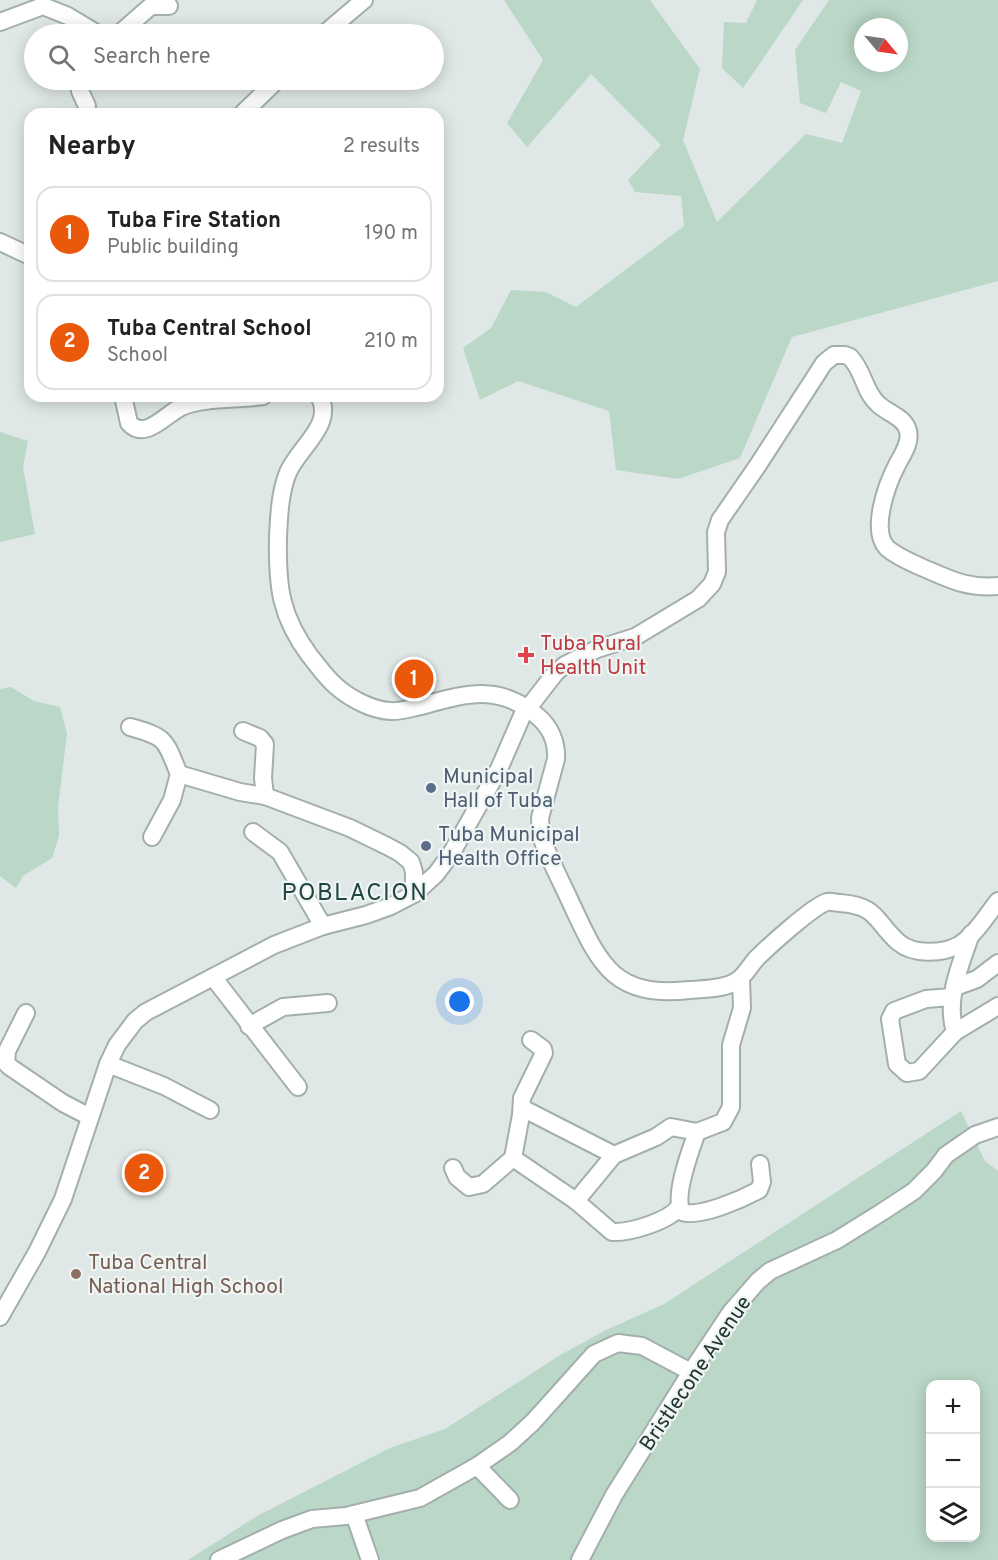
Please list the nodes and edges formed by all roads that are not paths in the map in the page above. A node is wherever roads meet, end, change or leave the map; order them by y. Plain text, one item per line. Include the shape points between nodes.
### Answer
1 (364, 0) edge
2 (44, 3) edge
3 (169, 6) dead end
4 (0, 22) edge
5 (81, 24) edge
6 (130, 24) edge
7 (336, 24) edge
8 (80, 90) edge
9 (267, 90) edge
10 (87, 106) dead end
11 (248, 108) edge
12 (0, 242) edge
13 (24, 253) edge
14 (124, 402) edge
15 (209, 402) edge
16 (321, 402) edge
17 (998, 586) edge
18 (527, 709) junction
19 (130, 727) dead end
20 (243, 731) dead end
21 (179, 774) junction
22 (265, 796) junction
23 (253, 832) dead end
24 (152, 837) dead end
25 (414, 894) junction
26 (998, 901) edge
27 (323, 926) junction
28 (971, 933) junction
29 (998, 963) edge
30 (213, 977) junction
31 (741, 978) junction
32 (953, 992) junction
33 (328, 1003) dead end
34 (998, 1006) edge
35 (26, 1013) dead end
36 (249, 1026) junction
37 (955, 1032) junction
38 (531, 1040) dead end
39 (108, 1064) junction
40 (298, 1087) dead end
41 (210, 1110) dead end
42 (521, 1115) junction
43 (90, 1117) junction
44 (998, 1127) edge
45 (697, 1132) junction
46 (614, 1155) junction
47 (513, 1158) junction
48 (760, 1164) dead end
49 (453, 1168) dead end
50 (576, 1201) junction
51 (679, 1207) junction
52 (0, 1317) edge
53 (692, 1372) junction
54 (477, 1466) junction
55 (510, 1500) dead end
56 (354, 1514) junction
57 (219, 1560) edge
58 (370, 1560) edge
59 (580, 1560) edge

1 - 7 street
2 - 4 street
2 - 5 street
3 - 6 street via 151,6
8 - 10 street
9 - 11 street
12 - 13 street
14 - 15 street via 129,423 144,429 191,404
16 - 18 street via 323,418 291,464 279,514 280,595 300,642 337,687 378,709 404,710 480,693 498,695
17 - 18 street via 980,588 960,583 887,548 879,520 891,477 909,438 908,429 872,398 850,357 834,355 811,380 720,520 716,532 717,572 706,591 635,637 597,648 565,665
18 - 25 street via 456,845 436,874
18 - 31 street via 548,728 556,749 540,818 541,837 597,957 620,979 646,991 706,989
19 - 21 street via 164,741
20 - 22 street via 261,738 265,744
21 - 22 street
21 - 24 street via 172,800
22 - 25 street via 350,828 400,853 411,862
23 - 27 street via 280,852
25 - 27 street via 366,915
26 - 28 street
27 - 30 street via 274,945
28 - 31 street via 959,945 942,950 912,950 900,943 867,908 828,901 792,927
28 - 32 street
29 - 32 street
30 - 36 street
30 - 39 street via 135,1021
31 - 45 street via 742,1008 731,1045 730,1113 723,1122
32 - 37 street
32 - 37 street via 894,1011 890,1019 897,1064 907,1073 920,1071
33 - 36 street via 283,1007
34 - 37 street
35 - 43 street via 5,1055 6,1063
36 - 40 street
38 - 42 street via 544,1053 522,1098
39 - 41 street
39 - 43 street
42 - 46 street via 529,1110
42 - 47 street
43 - 52 street via 63,1199
44 - 53 street, Bristlecone Avenue via 975,1135 946,1155 914,1191 882,1212 837,1240 770,1271 731,1312
45 - 46 street via 671,1127
45 - 51 street
46 - 50 street
47 - 49 street via 476,1186 463,1183
47 - 50 street
48 - 51 street via 759,1190 705,1211 688,1214
50 - 51 street via 603,1227 616,1233 668,1217
53 - 54 street via 642,1346 618,1343 594,1354 533,1422
53 - 59 street, Bristlecone Avenue via 614,1495
54 - 55 street
54 - 56 street via 420,1498
56 - 57 street via 312,1519
56 - 58 street

